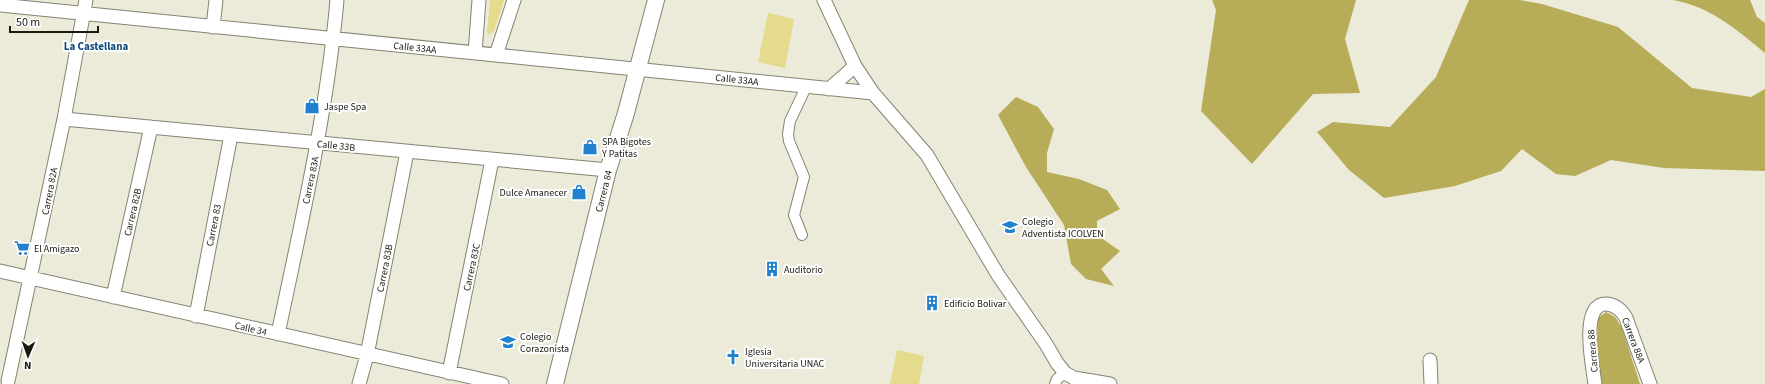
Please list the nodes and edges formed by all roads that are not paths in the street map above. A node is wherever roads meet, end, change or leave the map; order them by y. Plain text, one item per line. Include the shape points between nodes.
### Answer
1 (86, 0) edge
2 (216, 0) edge
3 (337, 0) edge
4 (479, 0) edge
5 (514, 0) edge
6 (656, 0) edge
7 (824, 0) edge
8 (0, 5) edge
9 (84, 14) junction
10 (213, 27) junction
11 (334, 39) junction
12 (475, 53) junction
13 (496, 55) junction
14 (855, 66) junction
15 (637, 69) junction
16 (806, 87) junction
17 (829, 89) junction
18 (873, 92) junction
19 (64, 119) junction
20 (150, 127) junction
21 (231, 135) junction
22 (318, 144) junction
23 (407, 152) junction
24 (492, 160) junction
25 (608, 170) junction
26 (802, 235) dead end
27 (0, 271) edge
28 (32, 278) junction
29 (113, 297) junction
30 (1608, 304) joint
31 (196, 316) junction
32 (278, 334) junction
33 (367, 355) junction
34 (1430, 360) dead end
35 (449, 373) junction
36 (1064, 373) junction
37 (9, 381) edge
38 (359, 384) edge
39 (502, 384) edge
40 (556, 384) edge
41 (1055, 384) edge
42 (1110, 384) edge
43 (1431, 384) edge
44 (1595, 384) edge
45 (1650, 384) edge

1 - 9 street, Carrera 82A
2 - 10 street
3 - 11 street, Carrera 83A
4 - 12 street
5 - 13 street
6 - 15 street, Carrera 84
7 - 14 street
8 - 9 street, Calle 33AA
9 - 10 street, Calle 33AA
9 - 19 street, Carrera 82A
10 - 11 street, Calle 33AA
11 - 12 street, Calle 33AA
11 - 22 street, Carrera 83A
12 - 13 street, Calle 33AA
13 - 15 street, Calle 33AA
14 - 17 street
14 - 18 street
15 - 16 street, Calle 33AA
15 - 25 street, Carrera 84
16 - 17 street, Calle 33AA
16 - 26 street via 790,121 788,134 804,177 794,215
17 - 18 street, Calle 33AA
18 - 36 street via 927,155 998,275
19 - 20 street, Calle 33B
19 - 28 street, Carrera 82A
20 - 21 street, Calle 33B
20 - 29 street, Carrera 82B
21 - 22 street, Calle 33B
21 - 31 street, Carrera 83
22 - 23 street, Calle 33B
22 - 32 street, Carrera 83A
23 - 24 street, Calle 33B
23 - 33 street, Carrera 83B
24 - 25 street, Calle 33B
24 - 35 street, Carrera 83C
25 - 40 street, Carrera 84
27 - 28 street, Calle 34
28 - 29 street, Calle 34
28 - 37 street, Carrera 82A
29 - 31 street, Calle 34
30 - 44 street, Carrera 88 via 1598,306 1594,310 1589,325
30 - 45 street, Carrera 88A via 1619,310 1626,318
31 - 32 street, Calle 34
32 - 33 street, Calle 34
33 - 35 street, Calle 34
33 - 38 street, Carrera 83B
34 - 43 street
35 - 39 street, Calle 34
36 - 41 street
36 - 42 street via 1074,378

